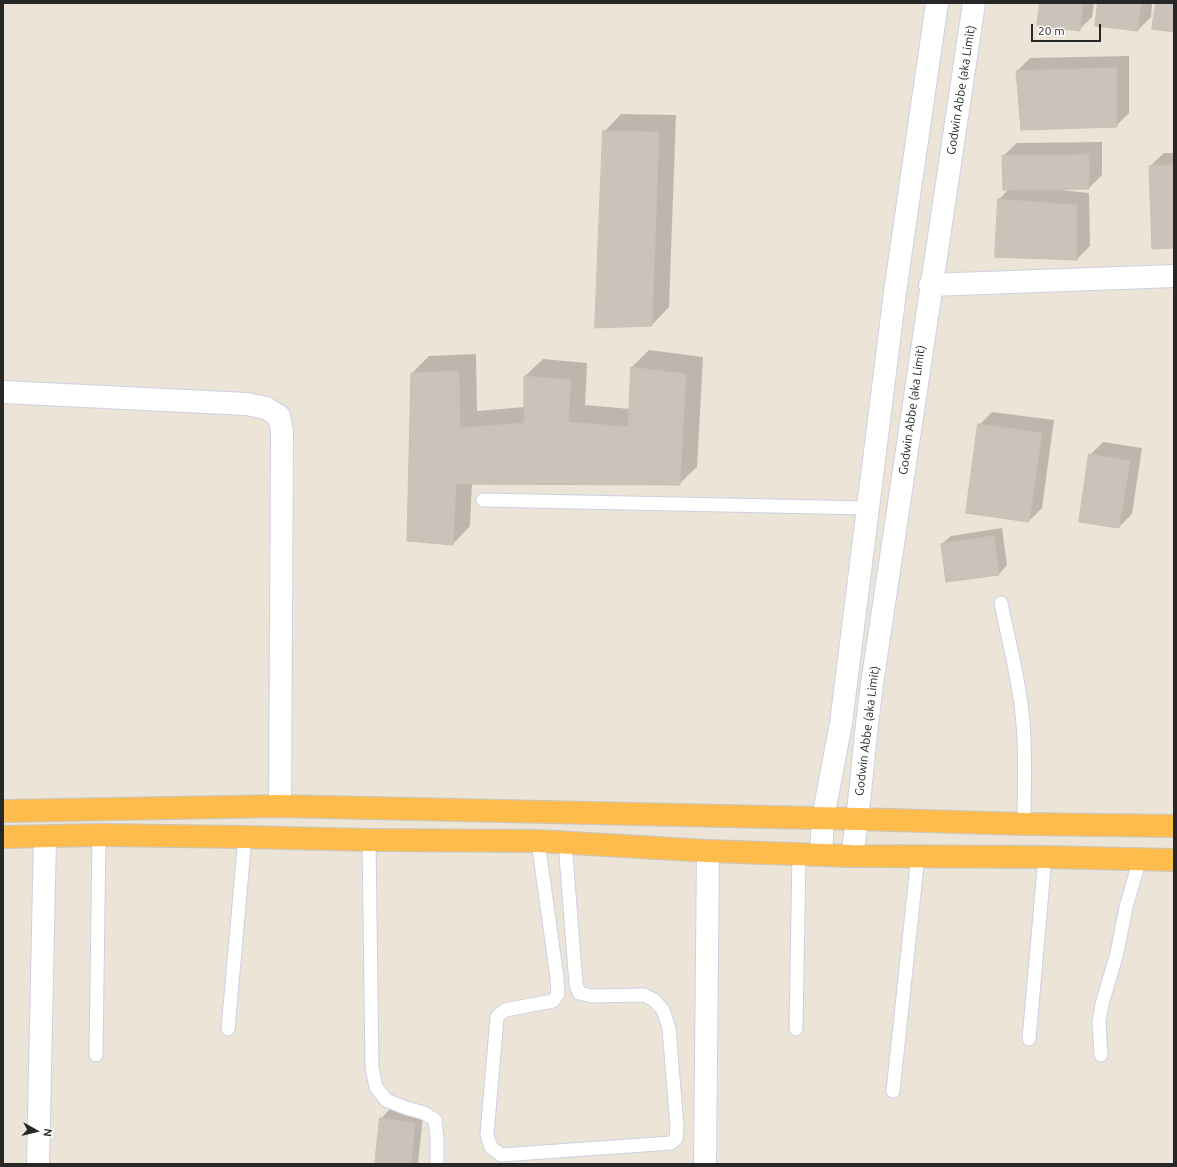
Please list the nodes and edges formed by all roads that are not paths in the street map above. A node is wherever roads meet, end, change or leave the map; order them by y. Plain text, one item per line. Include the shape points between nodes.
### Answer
1 (937, 3) edge
2 (974, 3) edge
3 (1174, 276) edge
4 (930, 285) junction
5 (3, 392) edge
6 (483, 500) dead end
7 (868, 508) junction
8 (1001, 603) dead end
9 (280, 806) junction
10 (3, 811) edge
11 (823, 818) junction
12 (858, 819) junction
13 (1024, 824) junction
14 (1174, 826) edge
15 (99, 835) junction
16 (3, 837) edge
17 (45, 837) junction
18 (245, 837) junction
19 (369, 840) junction
20 (538, 842) junction
21 (565, 842) junction
22 (708, 851) junction
23 (799, 853) junction
24 (821, 855) junction
25 (852, 856) junction
26 (918, 856) junction
27 (1045, 857) junction
28 (1140, 859) junction
29 (1174, 860) edge
30 (228, 1029) dead end
31 (796, 1029) dead end
32 (1029, 1039) dead end
33 (96, 1055) dead end
34 (1101, 1055) dead end
35 (893, 1091) dead end
36 (38, 1164) edge
37 (437, 1164) edge
38 (705, 1164) edge

1 - 7 street via 895,292
2 - 4 street, Godwin Abbe (aka Limit)
3 - 4 street
4 - 12 street, Godwin Abbe (aka Limit) via 866,727
5 - 9 street via 247,404 266,408 279,416 282,432
6 - 7 lane
7 - 11 street via 841,723
8 - 13 lane via 1021,702 1025,743
9 - 10 highway
9 - 11 highway
11 - 12 highway
11 - 24 street
12 - 13 highway
12 - 25 street, Godwin Abbe (aka Limit)
13 - 14 highway
15 - 17 highway
15 - 18 highway
15 - 33 lane
16 - 17 highway
17 - 36 street
18 - 19 highway
18 - 30 lane
19 - 20 highway
19 - 37 lane via 372,1068 376,1087 386,1100 424,1113 435,1120
20 - 21 highway
20 - 21 lane via 558,994 553,1001 505,1010 497,1017 487,1135 492,1147 500,1155 671,1143 676,1139 677,1127 669,1028 663,1010 654,1000 644,995 592,996 579,993 576,984
21 - 22 highway
22 - 23 highway
22 - 38 street
23 - 24 highway
23 - 31 lane
24 - 25 highway
25 - 26 highway
26 - 27 highway
26 - 35 lane
27 - 28 highway
27 - 32 lane
28 - 29 highway
28 - 34 lane via 1102,1004 1099,1022

